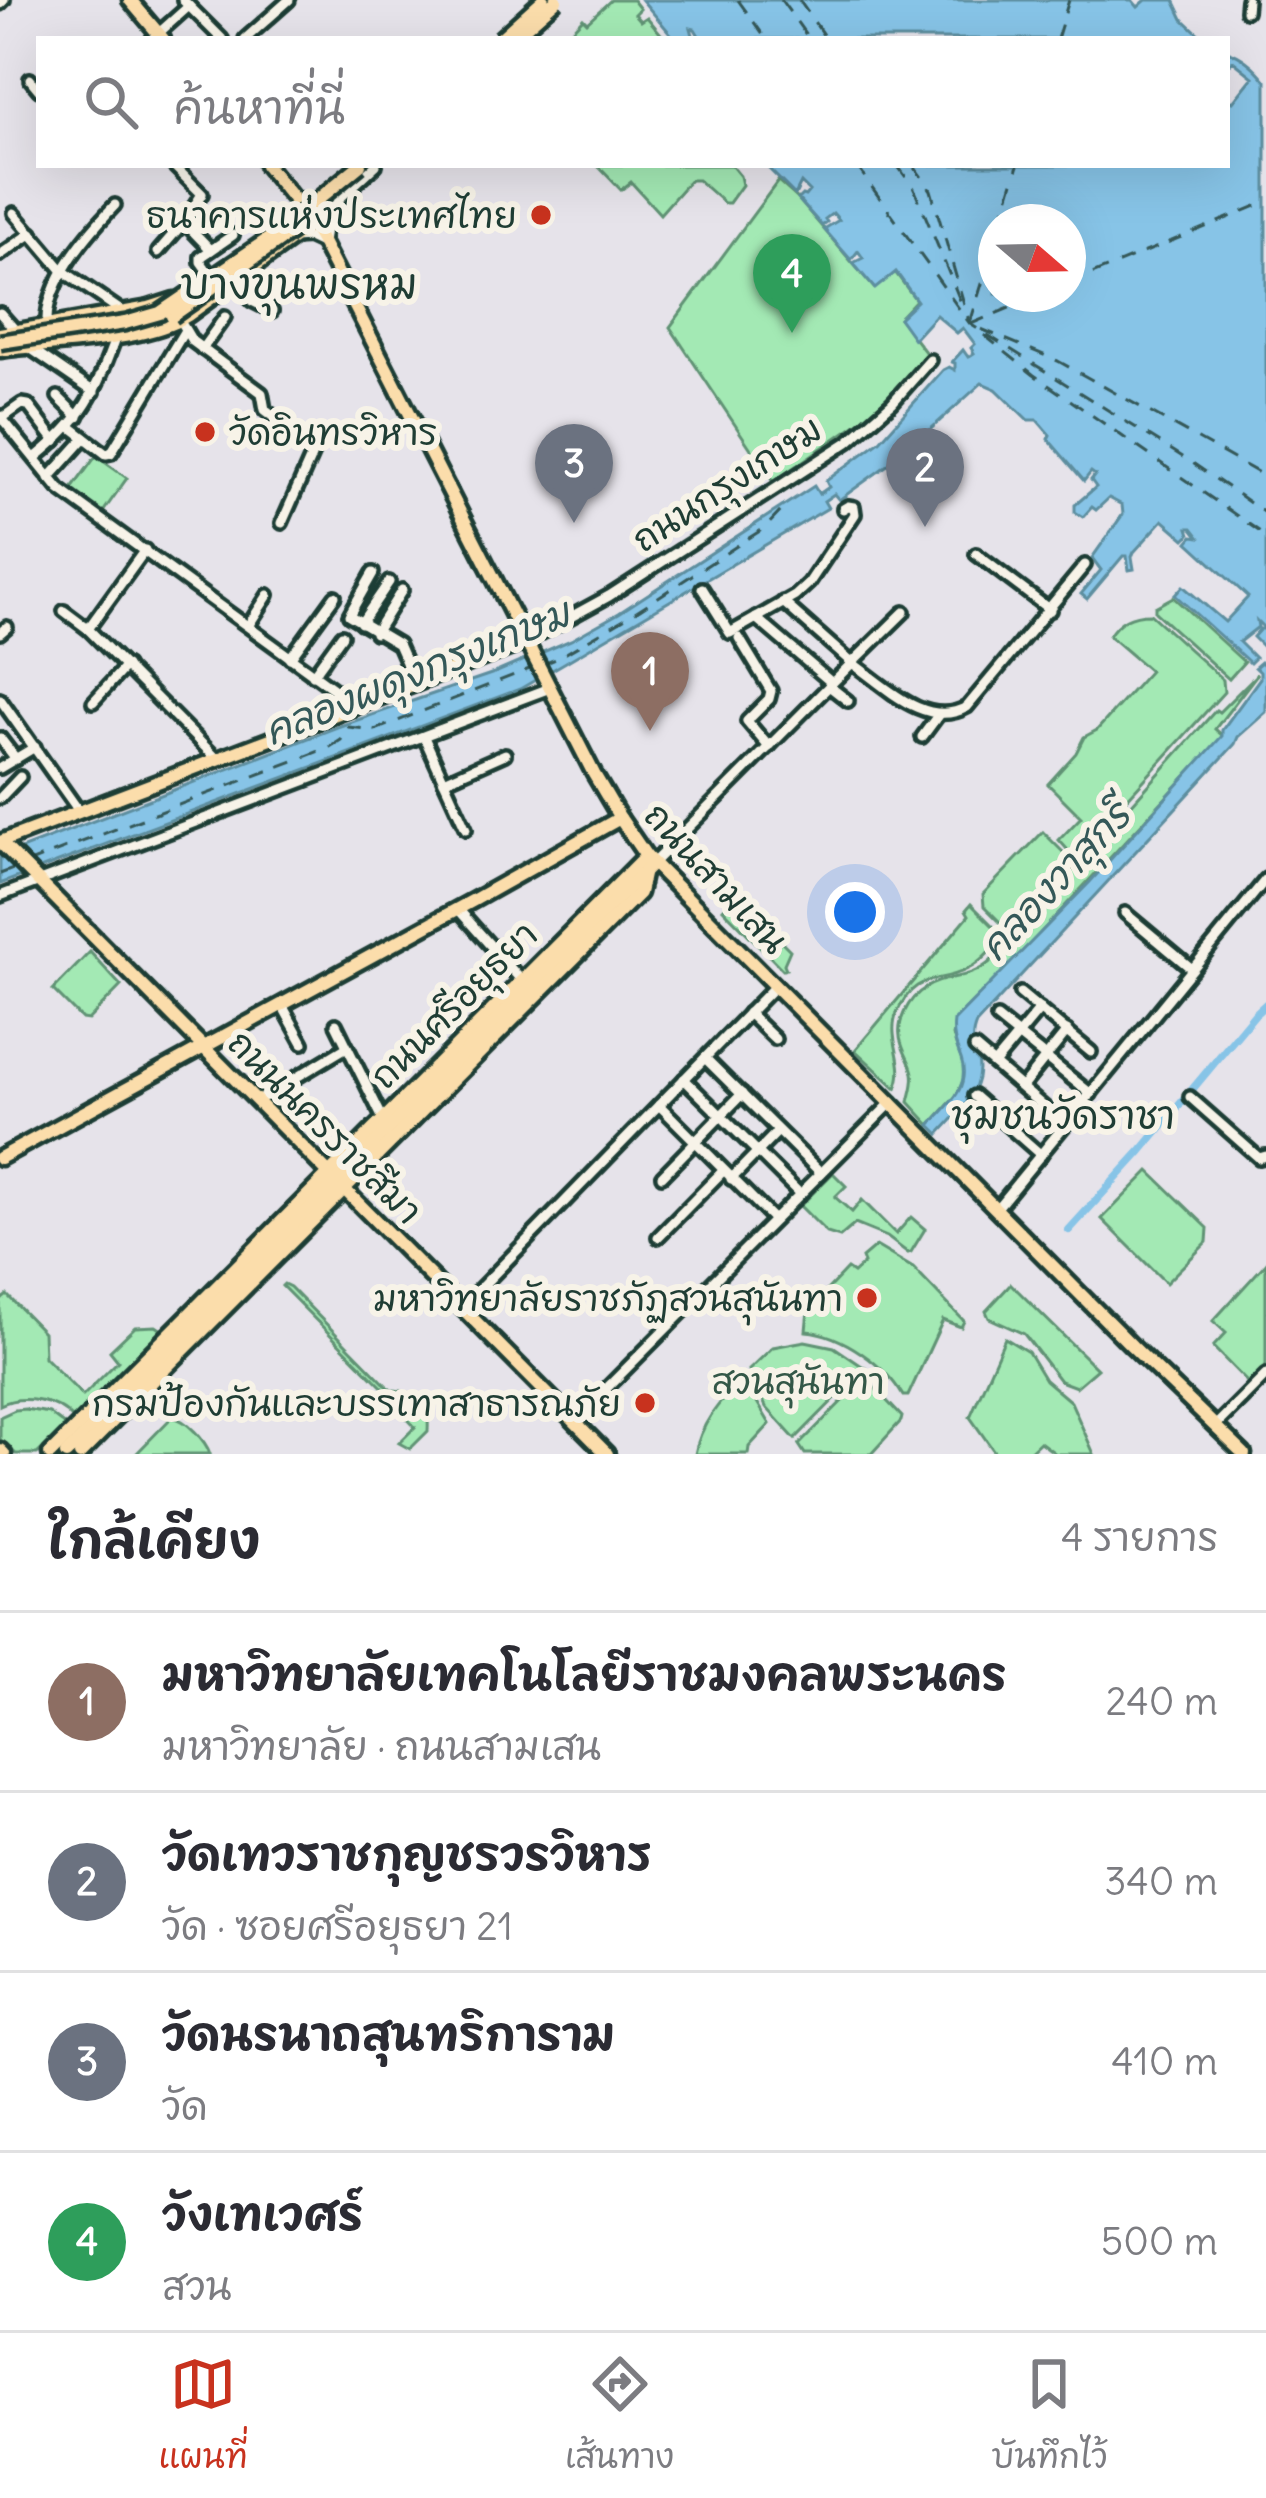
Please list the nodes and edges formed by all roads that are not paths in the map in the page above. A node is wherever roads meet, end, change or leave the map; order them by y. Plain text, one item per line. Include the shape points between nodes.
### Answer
1 (130, 0) edge
2 (289, 0) edge
3 (542, 0) edge
4 (556, 0) edge
5 (186, 3) edge
6 (157, 36) edge
7 (159, 36) edge
8 (219, 36) edge
9 (248, 36) edge
10 (501, 36) edge
11 (501, 36) edge
12 (516, 36) edge
13 (516, 36) edge
14 (30, 79) dead end
15 (36, 86) edge
16 (176, 168) edge
17 (269, 168) edge
18 (353, 168) edge
19 (354, 168) edge
20 (370, 168) edge
21 (371, 168) edge
22 (290, 193) junction
23 (115, 205) dead end
24 (308, 205) junction
25 (327, 210) junction
26 (14, 213) dead end
27 (184, 222) junction
28 (288, 222) junction
29 (312, 224) junction
30 (32, 233) junction
31 (233, 235) dead end
32 (293, 239) junction
33 (323, 244) junction
34 (211, 250) junction
35 (158, 253) dead end
36 (0, 255) edge
37 (63, 272) junction
38 (211, 276) junction
39 (236, 280) junction
40 (272, 311) dead end
41 (0, 313) edge
42 (124, 313) junction
43 (225, 317) dead end
44 (178, 323) junction
45 (47, 326) junction
46 (16, 332) junction
47 (116, 336) junction
48 (3, 344) edge
49 (30, 348) junction
50 (202, 349) junction
51 (931, 360) dead end
52 (94, 392) junction
53 (58, 397) dead end
54 (1, 417) edge
55 (78, 417) junction
56 (71, 427) junction
57 (85, 438) junction
58 (55, 442) junction
59 (36, 458) junction
60 (49, 478) junction
61 (843, 508) dead end
62 (282, 523) dead end
63 (145, 550) junction
64 (976, 554) dead end
65 (1085, 566) dead end
66 (373, 573) dead end
67 (388, 582) dead end
68 (702, 588) dead end
69 (402, 590) dead end
70 (268, 595) dead end
71 (335, 596) dead end
72 (783, 602) junction
73 (1050, 610) junction
74 (64, 611) dead end
75 (904, 612) dead end
76 (756, 618) junction
77 (361, 623) junction
78 (248, 626) junction
79 (88, 628) junction
80 (375, 633) junction
81 (342, 635) dead end
82 (739, 638) dead end
83 (527, 646) junction
84 (290, 658) junction
85 (852, 663) junction
86 (126, 666) junction
87 (313, 675) junction
88 (831, 684) junction
89 (416, 685) junction
90 (548, 685) junction
91 (0, 699) edge
92 (848, 701) dead end
93 (93, 702) dead end
94 (357, 707) junction
95 (939, 714) junction
96 (424, 737) junction
97 (922, 737) dead end
98 (0, 738) edge
99 (34, 747) junction
100 (769, 747) junction
101 (505, 754) dead end
102 (16, 758) junction
103 (217, 759) junction
104 (0, 768) edge
105 (20, 777) dead end
106 (444, 782) junction
107 (0, 798) edge
108 (79, 811) junction
109 (620, 818) junction
110 (466, 829) dead end
111 (2, 844) edge
112 (647, 864) junction
113 (34, 877) junction
114 (1266, 879) edge
115 (0, 896) edge
116 (458, 909) junction
117 (1125, 913) dead end
118 (551, 957) junction
119 (1192, 970) junction
120 (547, 976) junction
121 (522, 981) junction
122 (775, 986) junction
123 (1020, 993) dead end
124 (282, 1005) junction
125 (1040, 1009) junction
126 (748, 1013) junction
127 (997, 1018) dead end
128 (336, 1024) dead end
129 (1066, 1031) junction
130 (1018, 1035) junction
131 (775, 1039) dead end
132 (303, 1043) dead end
133 (473, 1043) junction
134 (204, 1047) junction
135 (347, 1047) junction
136 (975, 1048) dead end
137 (1091, 1052) dead end
138 (705, 1058) junction
139 (1045, 1058) junction
140 (994, 1064) junction
141 (684, 1079) junction
142 (1022, 1087) junction
143 (742, 1094) junction
144 (1091, 1094) junction
145 (974, 1096) dead end
146 (1190, 1096) dead end
147 (257, 1101) junction
148 (892, 1102) junction
149 (659, 1105) junction
150 (721, 1116) junction
151 (1065, 1125) junction
152 (389, 1127) junction
153 (778, 1131) junction
154 (695, 1142) junction
155 (757, 1152) junction
156 (1041, 1155) junction
157 (1266, 1156) edge
158 (0, 1158) edge
159 (821, 1173) junction
160 (727, 1175) junction
161 (662, 1176) dead end
162 (336, 1181) junction
163 (800, 1194) junction
164 (997, 1208) junction
165 (774, 1220) junction
166 (279, 1230) junction
167 (658, 1238) dead end
168 (243, 1282) junction
169 (461, 1307) junction
170 (1266, 1375) edge
171 (150, 1377) junction
172 (575, 1420) junction
173 (1215, 1426) junction
174 (78, 1433) junction
175 (73, 1453) edge
176 (50, 1454) edge
177 (608, 1454) edge
178 (1244, 1454) edge

1 - 6 main road
2 - 9 street
3 - 10 main road, bridge
4 - 13 main road, bridge
5 - 7 street
5 - 8 street
11 - 12 street via 536,3 544,12
14 - 15 street
16 - 27 street via 202,194
17 - 22 main road, ถนนสามเสน
18 - 24 street
19 - 48 main road, bridge via 173,307
20 - 44 main road, bridge via 185,309
21 - 25 street
22 - 24 main road, ถนนสามเสน
22 - 28 street
23 - 37 street
24 - 28 main road
24 - 29 main road, ถนนสามเสน
25 - 29 street
25 - 33 street
26 - 30 street
27 - 34 street
27 - 35 street
28 - 32 main road
28 - 38 main road
29 - 32 main road
29 - 33 main road, ถนนสามเสน
30 - 36 street
30 - 37 street
31 - 34 street
32 - 33 street
32 - 39 main road
33 - 83 main road, ถนนสามเสน
34 - 38 street via 200,260
37 - 42 street
37 - 45 street
38 - 42 main road via 171,302
39 - 40 street
39 - 44 main road
41 - 46 street
42 - 45 main road
43 - 50 street
44 - 47 main road
44 - 48 main road
44 - 50 street
44 - 57 street via 111,453
45 - 46 main road
46 - 48 main road
47 - 49 main road
47 - 52 street
48 - 49 main road
49 - 52 street
50 - 62 street via 262,393 265,410 316,448
51 - 83 street, ถนนกรุงเกษม via 848,442
52 - 55 street
53 - 55 street
54 - 58 street via 28,405
54 - 59 street
55 - 56 street
56 - 57 street
56 - 58 street
57 - 60 street
58 - 59 street
59 - 60 street
60 - 63 street
61 - 72 street via 855,514 809,583
63 - 78 street
63 - 79 street
64 - 73 street
65 - 73 street
66 - 77 street via 348,613
67 - 77 street
68 - 76 street via 730,633
69 - 80 street
70 - 78 street
71 - 84 street
72 - 76 street
72 - 85 street
73 - 95 street via 967,707
74 - 79 street
75 - 85 street, ถนนศรีอยุธยา
76 - 88 street
77 - 80 street
78 - 84 street
79 - 86 street
80 - 89 street via 398,644
81 - 87 street
82 - 100 street via 771,692 747,721
83 - 89 main road, ถนนกรุงเกษม
83 - 90 main road, ถนนสามเสน
84 - 87 street
85 - 88 street, ถนนศรีอยุธยา
85 - 95 street via 911,705
86 - 93 street
86 - 103 street
87 - 94 street
88 - 92 street
88 - 100 street, ถนนศรีอยุธยา
89 - 94 main road, ถนนกรุงเกษม
90 - 96 street
90 - 109 main road, ถนนสามเสน
91 - 99 street
94 - 103 main road, ถนนกรุงเกษม
95 - 97 street
96 - 106 street
96 - 113 street
98 - 102 street
99 - 102 street
99 - 108 street
100 - 112 street, ถนนศรีอยุธยา
101 - 106 street
102 - 104 street
103 - 108 main road, ถนนกรุงเกษม
105 - 107 street
106 - 110 street
108 - 111 main road, ถนนกรุงเกษม
109 - 112 main road, ถนนสามเสน
109 - 116 main road
111 - 113 main road, ถนนนครราชสีมา
112 - 118 main road, ถนนศรีอยุธยา
112 - 120 main road, ถนนศรีอยุธยา via 639,893
112 - 122 main road, ถนนสามเสน
113 - 115 street
113 - 134 main road, ถนนนครราชสีมา
114 - 119 street
116 - 121 street
116 - 124 main road
117 - 119 street
118 - 120 main road, ถนนศรีอยุธยา
118 - 121 main road, ถนนศรีอยุธยา
119 - 144 street
120 - 133 main road, ถนนศรีอยุธยา
121 - 133 main road, ถนนศรีอยุธยา
122 - 126 street
122 - 148 main road, ถนนสามเสน
123 - 125 street
124 - 132 street
124 - 134 main road
125 - 129 street
125 - 130 street
126 - 131 street
126 - 138 street
127 - 130 street
128 - 135 street
129 - 137 street
129 - 139 street
130 - 139 street
130 - 140 street
133 - 152 main road, ถนนศรีอยุธยา
133 - 152 main road, ถนนศรีอยุธยา
134 - 147 main road, ถนนนครราชสีมา
134 - 158 main road
135 - 147 street
135 - 152 street
136 - 140 street
138 - 141 street
138 - 143 street
139 - 142 street
139 - 144 street
140 - 142 street
141 - 149 street
141 - 150 street
142 - 151 street
143 - 150 street
143 - 153 street
144 - 151 street
145 - 156 street
146 - 157 street
147 - 162 main road, ถนนนครราชสีมา
148 - 159 street
148 - 164 main road, ถนนสามเสน
149 - 154 street
149 - 169 street
150 - 154 street
150 - 155 street
151 - 156 street
152 - 162 main road, ถนนศรีอยุธยา
152 - 162 main road, ถนนศรีอยุธยา
153 - 155 street
153 - 159 street
154 - 160 street
154 - 161 street
155 - 160 street
155 - 163 street
156 - 164 street
159 - 163 street
160 - 165 street
160 - 167 street
162 - 166 main road, ถนนศรีอยุธยา
162 - 168 main road, ถนนศรีอยุธยา
162 - 169 main road, ถนนนครราชสีมา
163 - 165 street
164 - 173 main road, ถนนสามเสน
165 - 172 street
166 - 168 main road, ถนนศรีอยุธยา
166 - 174 main road, ถนนศรีอยุธยา
168 - 171 main road, ถนนศรีอยุธยา
169 - 172 main road, ถนนนครราชสีมา
170 - 173 street
171 - 174 main road, ถนนศรีอยุธยา
171 - 175 main road, ถนนศรีอยุธยา
172 - 177 main road, ถนนนครราชสีมา
173 - 178 main road, ถนนสามเสน
174 - 175 main road, ถนนศรีอยุธยา
174 - 176 main road, ถนนศรีอยุธยา

